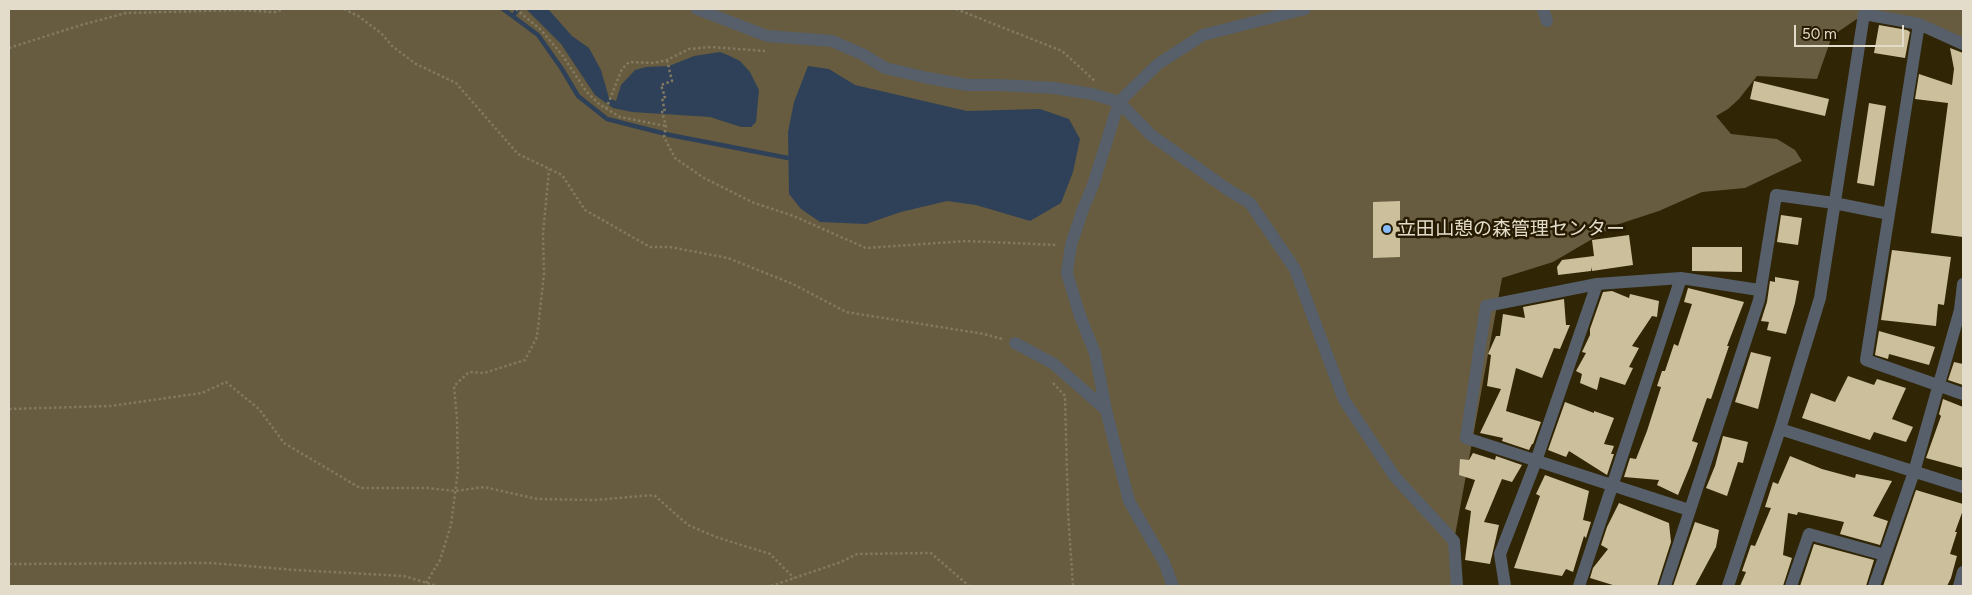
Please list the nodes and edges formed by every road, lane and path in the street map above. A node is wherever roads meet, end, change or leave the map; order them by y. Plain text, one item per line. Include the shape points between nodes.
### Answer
1 (284, 9) edge
2 (344, 9) edge
3 (516, 9) edge
4 (697, 9) edge
5 (956, 9) edge
6 (1305, 9) edge
7 (1919, 24) junction
8 (1963, 44) edge
9 (9, 48) edge
10 (767, 51) dead end
11 (667, 60) junction
12 (1098, 83) dead end
13 (1119, 102) junction
14 (606, 109) junction
15 (666, 126) junction
16 (549, 169) junction
17 (1834, 202) junction
18 (1889, 214) junction
19 (1071, 245) junction
20 (1681, 278) junction
21 (1597, 284) junction
22 (1963, 284) edge
23 (1759, 290) junction
24 (1961, 310) edge
25 (1015, 343) joint
26 (1047, 377) dead end
27 (1938, 385) junction
28 (1963, 394) edge
29 (9, 409) edge
30 (1106, 410) junction
31 (1780, 429) junction
32 (1536, 461) junction
33 (1914, 472) junction
34 (1612, 486) junction
35 (1963, 487) edge
36 (455, 491) junction
37 (1689, 510) junction
38 (1885, 556) junction
39 (9, 564) edge
40 (794, 578) junction
41 (426, 583) junction
42 (437, 586) edge
43 (771, 586) edge
44 (969, 586) edge
45 (1074, 586) edge
46 (1173, 586) edge
47 (1457, 586) edge
48 (1505, 586) edge
49 (1579, 586) edge
50 (1665, 586) edge
51 (1728, 586) edge
52 (1792, 586) edge
53 (1874, 586) edge

1 - 9 path via 275,12 126,13
2 - 16 path via 381,33 393,47 416,64 456,83 518,154
3 - 14 path via 541,30 586,91
4 - 13 street via 767,36 832,41 885,68 928,78 966,85 1054,88
5 - 12 path via 1062,51
6 - 13 street via 1203,35 1158,64
7 - 8 street
7 - 17 street via 1864,14
7 - 18 street
10 - 11 path via 711,47 689,49
11 - 14 path via 629,62 622,69
11 - 15 path via 672,81 661,85 665,97 662,98 665,112 662,112
13 - 19 street
13 - 47 street via 1151,135 1250,203 1295,269 1344,400 1395,477 1454,541
14 - 15 path via 620,117
15 - 19 path via 664,137 674,158 704,178 754,203 791,215 866,248 966,241
16 - 25 path via 562,175 585,210 650,247 670,247 728,258 793,284 846,312 984,334
16 - 36 path via 537,338 525,360 484,373 469,372 454,386 458,419
17 - 18 street
17 - 23 street via 1776,195
17 - 31 street via 1820,298
18 - 27 street via 1866,360
19 - 30 street via 1067,273 1095,353
20 - 21 street
20 - 23 street
20 - 34 street
21 - 32 street
21 - 32 street via 1486,306 1466,438
22 - 24 street
23 - 37 street via 1759,300
24 - 27 street
25 - 30 street via 1054,364
26 - 45 path via 1065,396
27 - 28 street
27 - 33 street
29 - 36 path via 111,406 202,393 226,382 259,409 284,443 360,488
30 - 46 street via 1129,501 1164,562
31 - 33 street
31 - 51 street
32 - 34 street
32 - 48 street via 1500,554
33 - 35 street
33 - 38 street
34 - 37 street
34 - 49 street
36 - 40 path via 484,486 537,499 595,500 654,495 688,525 770,554
36 - 41 path via 451,525 440,560
37 - 50 street
38 - 52 street via 1808,534
38 - 53 street
39 - 41 path via 211,563 404,576
40 - 43 path
40 - 44 path via 857,554 931,553
41 - 42 path

